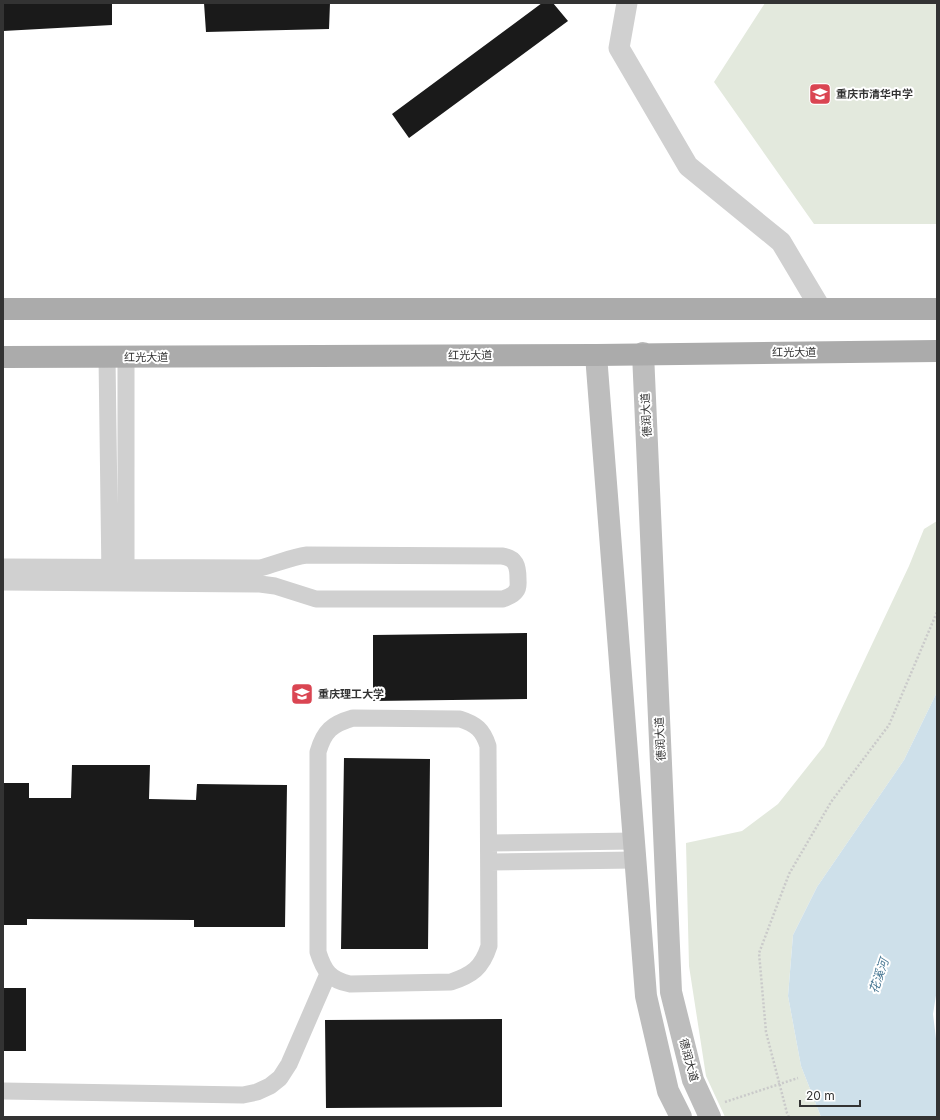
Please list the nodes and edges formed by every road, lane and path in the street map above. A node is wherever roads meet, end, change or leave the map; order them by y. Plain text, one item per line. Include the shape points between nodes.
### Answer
1 (627, 3) edge
2 (3, 309) edge
3 (821, 309) junction
4 (937, 309) edge
5 (937, 351) edge
6 (643, 354) junction
7 (596, 355) junction
8 (3, 357) edge
9 (117, 357) junction
10 (3, 568) edge
11 (110, 575) junction
12 (126, 575) junction
13 (3, 582) edge
14 (937, 612) edge
15 (489, 843) junction
16 (634, 850) junction
17 (489, 862) junction
18 (328, 974) junction
19 (798, 1078) dead end
20 (780, 1084) junction
21 (3, 1091) edge
22 (715, 1111) edge
23 (680, 1117) edge
24 (789, 1117) edge

1 - 3 street via 619,48 688,166 780,242
2 - 3 main road
3 - 4 main road
5 - 6 main road, 红光大道
6 - 7 main road, 红光大道
6 - 22 main road, 德润大道 via 671,992 693,1080
7 - 9 main road, 红光大道
7 - 16 main road
8 - 9 main road, 红光大道
9 - 11 street
9 - 12 street
10 - 11 street
11 - 12 street
11 - 13 street
12 - 12 street via 260,584 275,586 316,600 502,598 516,592 518,587 518,567 509,557 502,556 307,555 260,568
14 - 20 path via 889,725 831,802 789,874 759,953 766,1032
15 - 16 street
15 - 17 street
15 - 18 street via 488,746 477,727 460,719 353,718 331,728 322,738 318,752 318,952
16 - 17 street
16 - 23 main road via 646,996 668,1091
17 - 18 street via 489,946 485,960 476,969 451,982 350,984 338,982
18 - 21 street via 289,1064 280,1078 257,1092 243,1095
19 - 20 path
20 - 22 path
20 - 24 path

